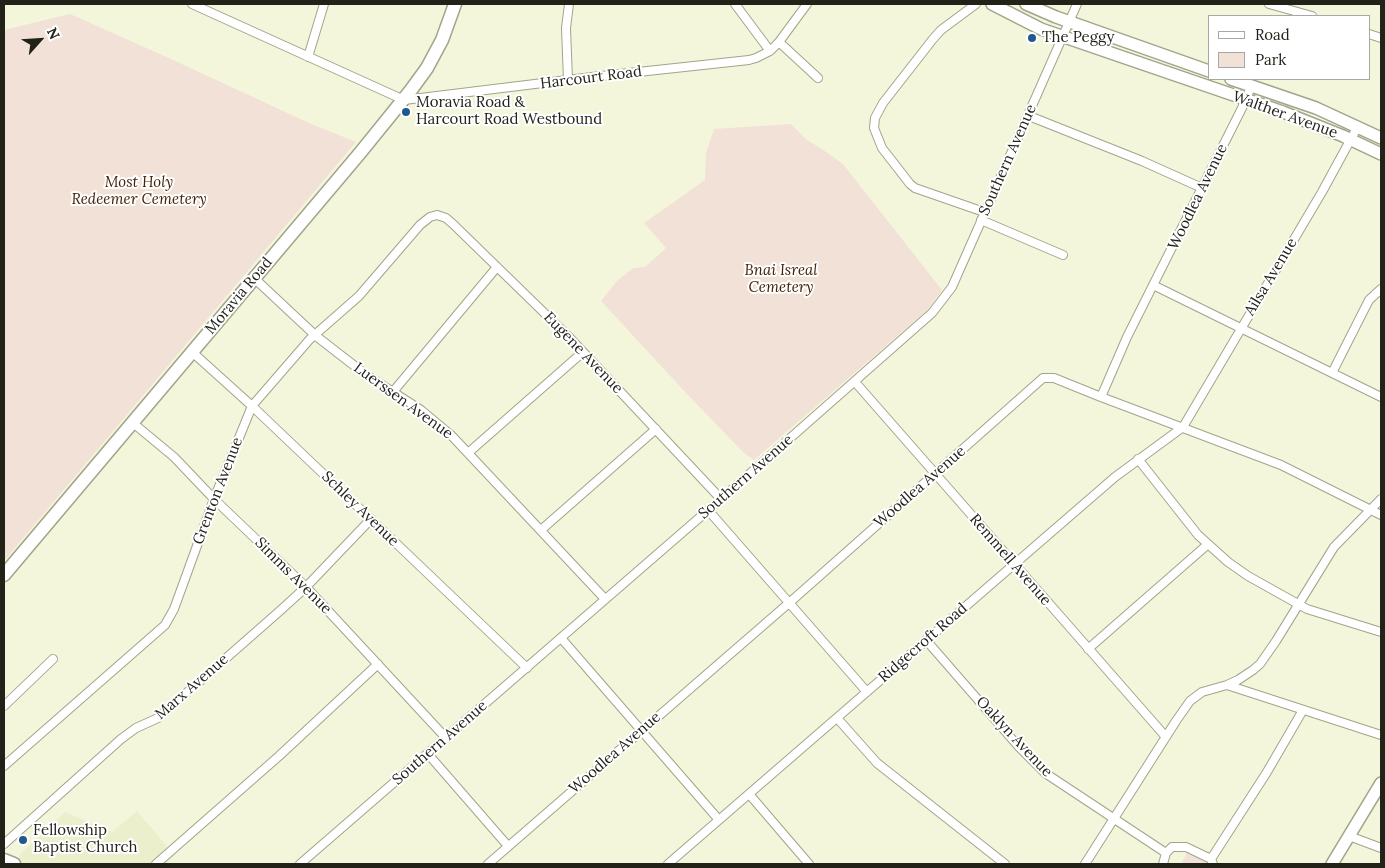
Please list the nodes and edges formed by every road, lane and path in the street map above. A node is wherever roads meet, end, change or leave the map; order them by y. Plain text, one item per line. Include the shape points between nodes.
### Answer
1 (192, 4) edge
2 (324, 4) edge
3 (455, 4) edge
4 (569, 4) edge
5 (735, 4) edge
6 (807, 4) edge
7 (976, 4) edge
8 (992, 4) edge
9 (1026, 4) edge
10 (1077, 4) edge
11 (1269, 4) edge
12 (1308, 15) edge
13 (1069, 21) junction
14 (1062, 36) junction
15 (779, 42) junction
16 (770, 51) junction
17 (308, 57) junction
18 (1208, 71) edge
19 (818, 78) dead end
20 (568, 80) junction
21 (1234, 80) edge
22 (1251, 86) junction
23 (404, 100) junction
24 (1246, 100) junction
25 (1029, 116) junction
26 (1358, 126) junction
27 (1381, 138) edge
28 (1351, 140) junction
29 (1381, 154) edge
30 (1202, 188) junction
31 (437, 215) joint
32 (983, 216) junction
33 (1063, 255) dead end
34 (497, 267) junction
35 (254, 278) junction
36 (1154, 285) junction
37 (1381, 288) edge
38 (1241, 328) junction
39 (316, 336) junction
40 (192, 352) junction
41 (583, 352) junction
42 (1332, 372) junction
43 (855, 382) junction
44 (392, 393) junction
45 (1101, 397) junction
46 (1381, 397) edge
47 (252, 406) junction
48 (133, 423) junction
49 (1183, 427) junction
50 (656, 429) junction
51 (468, 452) junction
52 (1138, 459) junction
53 (936, 475) junction
54 (214, 499) junction
55 (722, 499) junction
56 (1381, 499) edge
57 (708, 510) junction
58 (1372, 510) junction
59 (1381, 515) edge
60 (371, 519) junction
61 (540, 530) junction
62 (1208, 545) junction
63 (1014, 564) junction
64 (4, 575) edge
65 (306, 587) junction
66 (605, 599) junction
67 (789, 603) junction
68 (1298, 605) junction
69 (1381, 632) edge
70 (561, 638) junction
71 (926, 640) junction
72 (1088, 649) junction
73 (53, 659) dead end
74 (378, 664) junction
75 (527, 668) junction
76 (1227, 685) junction
77 (867, 692) junction
78 (4, 706) edge
79 (1303, 710) junction
80 (837, 718) junction
81 (641, 730) junction
82 (1381, 735) edge
83 (1166, 737) junction
84 (446, 738) junction
85 (428, 754) junction
86 (4, 766) edge
87 (1381, 783) edge
88 (749, 794) junction
89 (1115, 818) junction
90 (719, 820) junction
91 (1349, 836) junction
92 (4, 844) edge
93 (508, 846) junction
94 (1381, 848) edge
95 (1166, 853) junction
96 (4, 860) edge
97 (1212, 862) edge
98 (14, 864) edge
99 (156, 864) edge
100 (300, 864) edge
101 (488, 864) edge
102 (668, 864) edge
103 (809, 864) edge
104 (1005, 864) edge
105 (1085, 864) edge
106 (1162, 864) edge
107 (1332, 864) edge

1 - 17 street
2 - 17 street
3 - 23 main road, Moravia Road via 428,68
4 - 20 street via 566,28
5 - 16 street
6 - 15 street
7 - 32 street via 940,30 883,103 874,123 882,148 910,184
8 - 14 main road, Walther Avenue
9 - 13 main road
10 - 13 street, Southern Avenue
11 - 12 street
13 - 14 street, Southern Avenue
13 - 18 main road
14 - 24 main road, Walther Avenue
14 - 25 street, Southern Avenue
15 - 16 street
15 - 19 street
16 - 20 street, Harcourt Road via 749,60
17 - 23 street
20 - 23 street, Harcourt Road
21 - 22 main road, Walther Avenue
22 - 24 street, Woodlea Avenue
22 - 26 main road, Walther Avenue
23 - 35 main road, Moravia Road
24 - 28 main road, Walther Avenue
24 - 30 street, Woodlea Avenue
25 - 30 street
25 - 32 street, Southern Avenue
26 - 27 main road, Walther Avenue
26 - 28 street, Ailsa Avenue
28 - 29 main road, Walther Avenue
28 - 38 street, Ailsa Avenue
30 - 36 street, Woodlea Avenue
31 - 34 street, Eugene Avenue via 453,224
31 - 39 street, Grenton Avenue via 424,220 373,281
32 - 33 street
32 - 43 street, Southern Avenue via 952,287 941,302
34 - 41 street, Eugene Avenue
34 - 44 street
35 - 39 street, Luerssen Avenue
35 - 40 main road, Moravia Road
36 - 38 street
36 - 45 street, Woodlea Avenue
37 - 42 street via 1369,300
38 - 42 street
38 - 49 street, Ailsa Avenue
39 - 44 street, Luerssen Avenue
39 - 47 street, Grenton Avenue
40 - 47 street, Schley Avenue
40 - 48 main road, Moravia Road
41 - 50 street, Eugene Avenue
41 - 51 street
42 - 46 street
43 - 53 street, Remmell Avenue
43 - 55 street, Southern Avenue
44 - 51 street, Luerssen Avenue via 421,410
45 - 49 street
45 - 53 street, Woodlea Avenue via 1054,378 1043,378
47 - 54 street, Grenton Avenue
47 - 60 street, Schley Avenue
48 - 54 street, Simms Avenue via 174,457
48 - 64 main road, Moravia Road
49 - 52 street, Ridgecroft Road
49 - 58 street via 1281,465
50 - 55 street, Eugene Avenue
50 - 61 street
51 - 61 street, Luerssen Avenue
52 - 62 street
52 - 63 street, Ridgecroft Road
53 - 63 street, Remmell Avenue
53 - 67 street, Woodlea Avenue
54 - 65 street, Simms Avenue
54 - 86 street, Grenton Avenue via 165,626
55 - 57 street, Southern Avenue
56 - 58 street
57 - 66 street, Southern Avenue
57 - 67 street
58 - 59 street
58 - 68 street via 1334,547
60 - 65 street, Marx Avenue
60 - 75 street, Schley Avenue
61 - 66 street, Luerssen Avenue
62 - 68 street via 1248,576
62 - 72 street
63 - 71 street, Ridgecroft Road
63 - 72 street, Remmell Avenue
65 - 74 street, Simms Avenue
65 - 92 street, Marx Avenue via 164,713 121,740
66 - 70 street, Southern Avenue
67 - 77 street
67 - 81 street, Woodlea Avenue
68 - 69 street
68 - 76 street via 1260,664
70 - 75 street, Southern Avenue
70 - 81 street
71 - 77 street, Ridgecroft Road
71 - 89 street, Oaklyn Avenue via 1045,773
72 - 83 street, Remmell Avenue
73 - 78 street
74 - 84 street, Simms Avenue
74 - 99 street
75 - 84 street, Southern Avenue
76 - 79 street
76 - 83 street via 1202,692 1190,701
77 - 80 street, Ridgecroft Road
79 - 82 street
79 - 97 street
80 - 88 street, Ridgecroft Road
80 - 104 street via 877,763
81 - 90 street
81 - 93 street, Woodlea Avenue
83 - 89 street
84 - 85 street, Southern Avenue
85 - 93 street
85 - 100 street, Southern Avenue
87 - 91 main road
88 - 90 street, Ridgecroft Road
88 - 103 street
89 - 95 street, Oaklyn Avenue
89 - 105 street
90 - 102 street, Ridgecroft Road
91 - 94 street
91 - 107 main road
93 - 101 street, Woodlea Avenue
95 - 97 street via 1172,847 1186,847
95 - 106 street
96 - 98 main road

